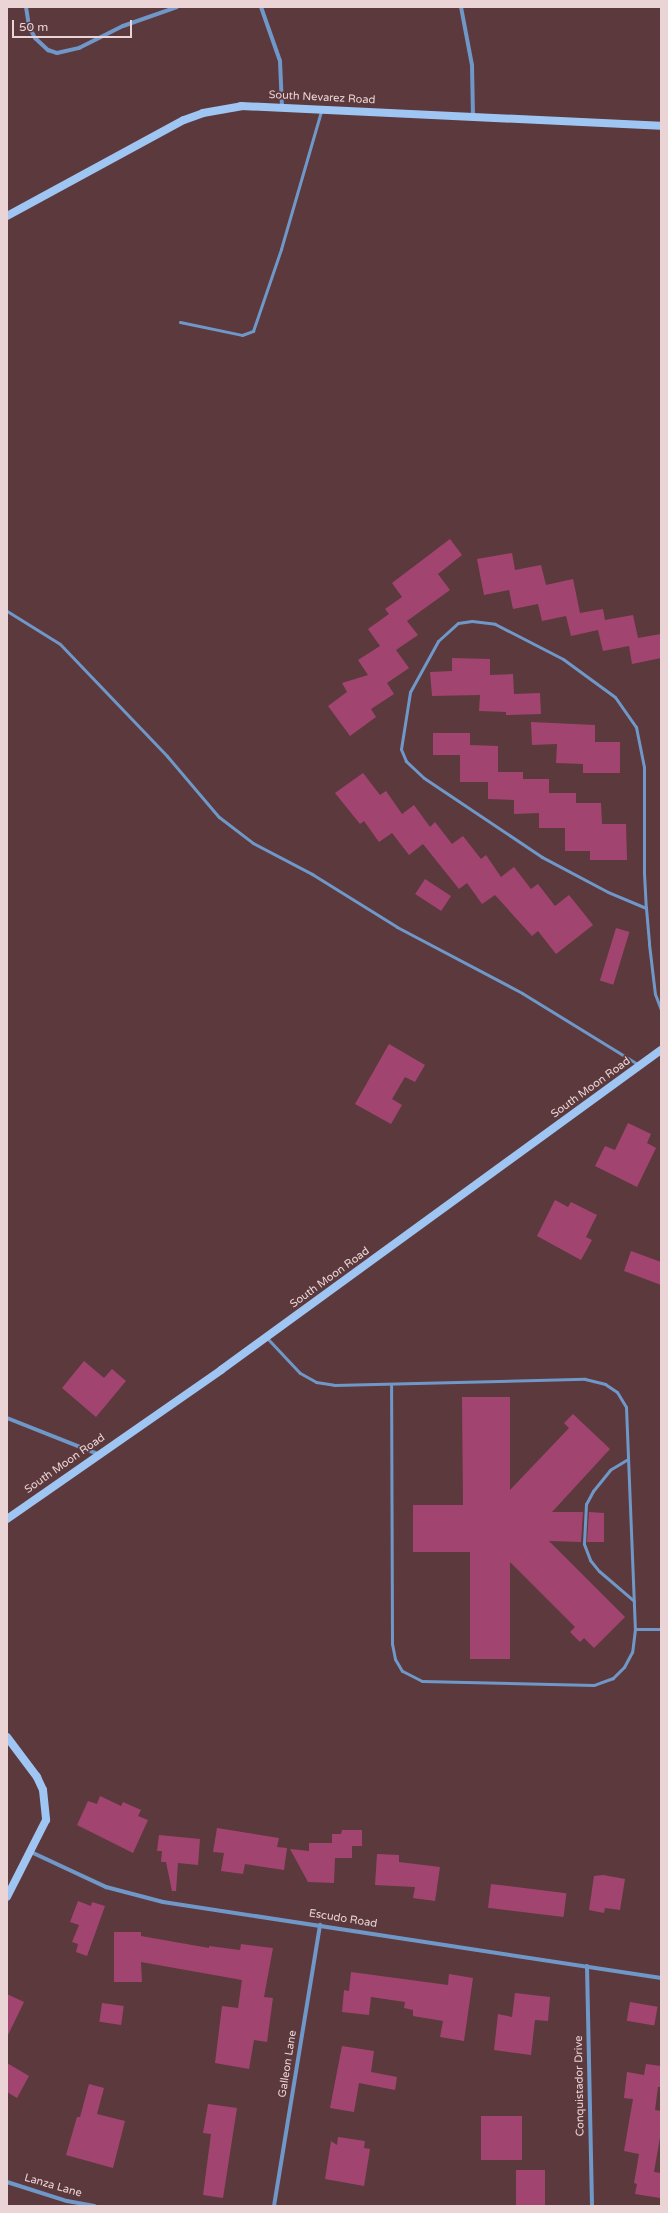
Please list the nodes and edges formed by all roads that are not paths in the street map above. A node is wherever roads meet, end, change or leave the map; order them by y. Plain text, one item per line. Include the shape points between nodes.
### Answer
1 (26, 7) edge
2 (177, 7) edge
3 (260, 7) edge
4 (461, 7) edge
5 (282, 107) junction
6 (322, 109) junction
7 (473, 117) junction
8 (661, 126) edge
9 (7, 216) edge
10 (180, 322) dead end
11 (7, 611) edge
12 (646, 908) junction
13 (661, 1010) edge
14 (661, 1050) edge
15 (640, 1066) junction
16 (266, 1338) junction
17 (391, 1384) junction
18 (7, 1418) edge
19 (98, 1454) junction
20 (628, 1459) junction
21 (7, 1519) edge
22 (634, 1601) junction
23 (635, 1629) junction
24 (661, 1629) edge
25 (7, 1737) edge
26 (31, 1852) junction
27 (7, 1897) edge
28 (320, 1925) junction
29 (587, 1966) junction
30 (661, 1978) edge
31 (7, 2182) edge
32 (95, 2206) edge
33 (274, 2206) edge
34 (592, 2206) edge

1 - 2 street via 29,27 35,38 48,50 57,53 79,48 123,26
3 - 5 street via 280,61
4 - 7 street via 472,65
5 - 6 street, South Nevarez Road
5 - 9 street, South Nevarez Road via 241,106 203,113 184,120
6 - 7 street, South Nevarez Road
6 - 10 lane via 281,249 253,331 242,335
7 - 8 street, South Nevarez Road
11 - 15 lane via 60,644 167,756 219,817 253,842 312,874 397,927 522,993
12 - 12 lane via 644,767 636,727 615,697 563,659 495,624 458,623 438,641 410,692 401,749 406,761 424,778 542,857 608,892
12 - 13 lane via 655,994
14 - 15 street, South Moon Road
15 - 16 street, South Moon Road
16 - 17 lane via 286,1361 316,1382 334,1385
16 - 19 street, South Moon Road
17 - 20 lane via 585,1379 605,1384 617,1392 626,1407
17 - 23 lane via 392,1644 395,1660 402,1671 422,1681 594,1685 613,1678 624,1668 632,1652
18 - 19 street
19 - 21 street, South Moon Road
20 - 22 lane
20 - 22 lane via 610,1470 586,1504 584,1544 590,1560 599,1571
22 - 23 lane
23 - 24 lane
25 - 26 street via 37,1777 43,1790 46,1820
26 - 27 street
26 - 28 street, Escudo Road via 82,1878 163,1902
28 - 29 street, Escudo Road
28 - 33 street, Galleon Lane
29 - 30 street, Escudo Road
29 - 34 street, Conquistador Drive
31 - 32 street, Lanza Lane via 67,2201

